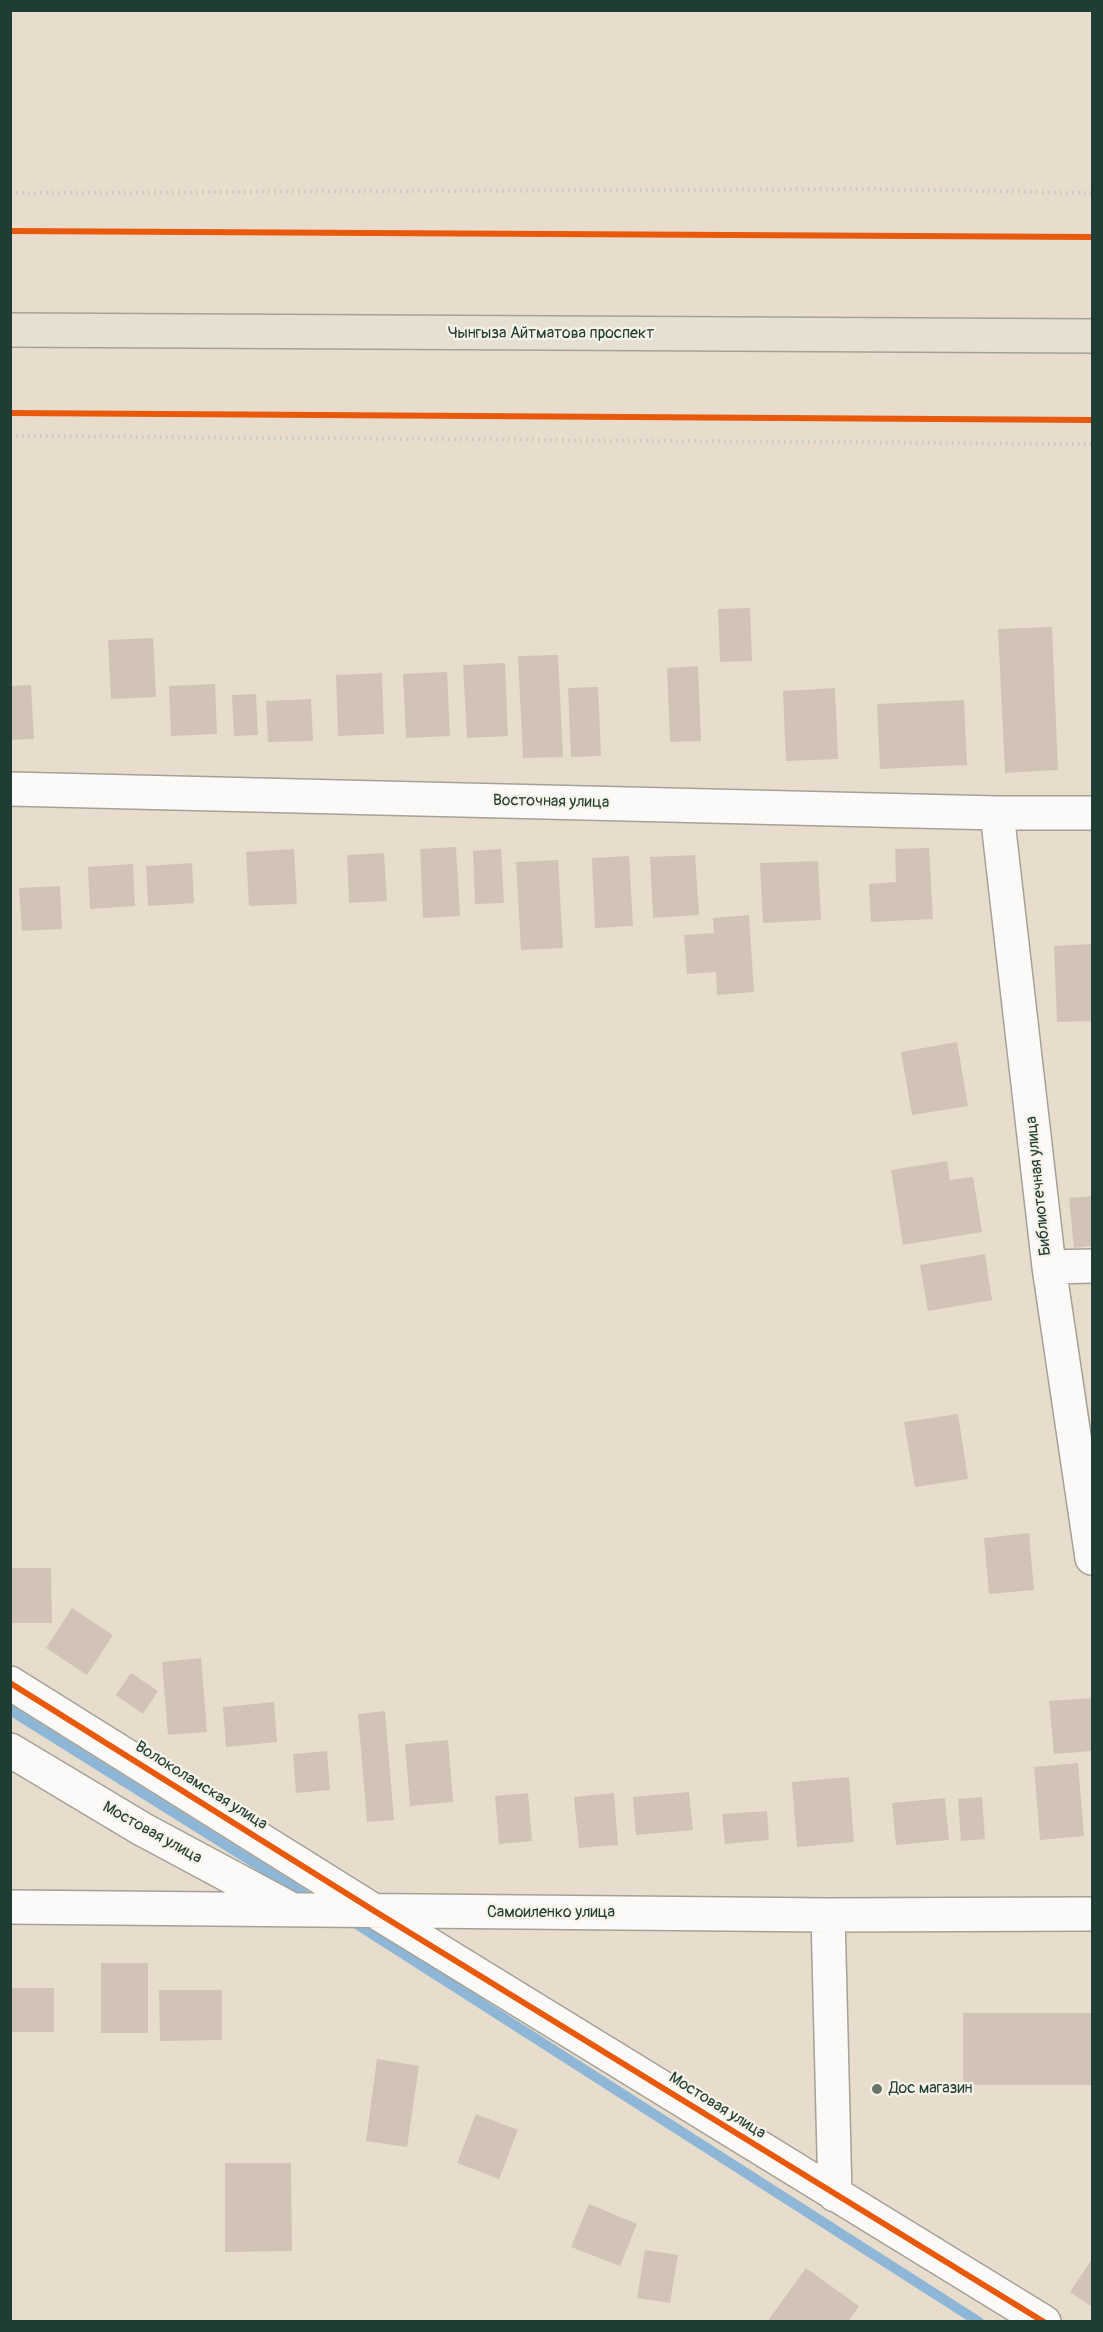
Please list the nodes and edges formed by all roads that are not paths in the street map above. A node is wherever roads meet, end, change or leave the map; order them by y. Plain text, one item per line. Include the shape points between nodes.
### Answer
1 (10, 330) edge
2 (1092, 336) edge
3 (10, 789) edge
4 (997, 813) junction
5 (1092, 813) edge
6 (1048, 1266) junction
7 (1092, 1266) edge
8 (1092, 1558) edge
9 (10, 1683) edge
10 (10, 1750) edge
11 (10, 1908) edge
12 (296, 1911) junction
13 (376, 1912) junction
14 (1092, 1914) edge
15 (828, 1915) junction
16 (835, 2195) junction
17 (1044, 2322) edge

1 - 2 main road, Чынгыза Айтматова проспект
3 - 4 street, Восточная улица
4 - 5 street, Восточная улица
4 - 6 street, Библиотечная улица
6 - 7 street
6 - 8 street, Библиотечная улица
9 - 13 street, Волоколамская улица
10 - 12 street, Мостовая улица via 142,1829
11 - 12 street, Самоиленко улица
12 - 13 street, Самоиленко улица
13 - 15 street, Самоиленко улица
13 - 16 street, Мостовая улица
14 - 15 street, Самоиленко улица
15 - 16 street
16 - 17 street, Мостовая улица

